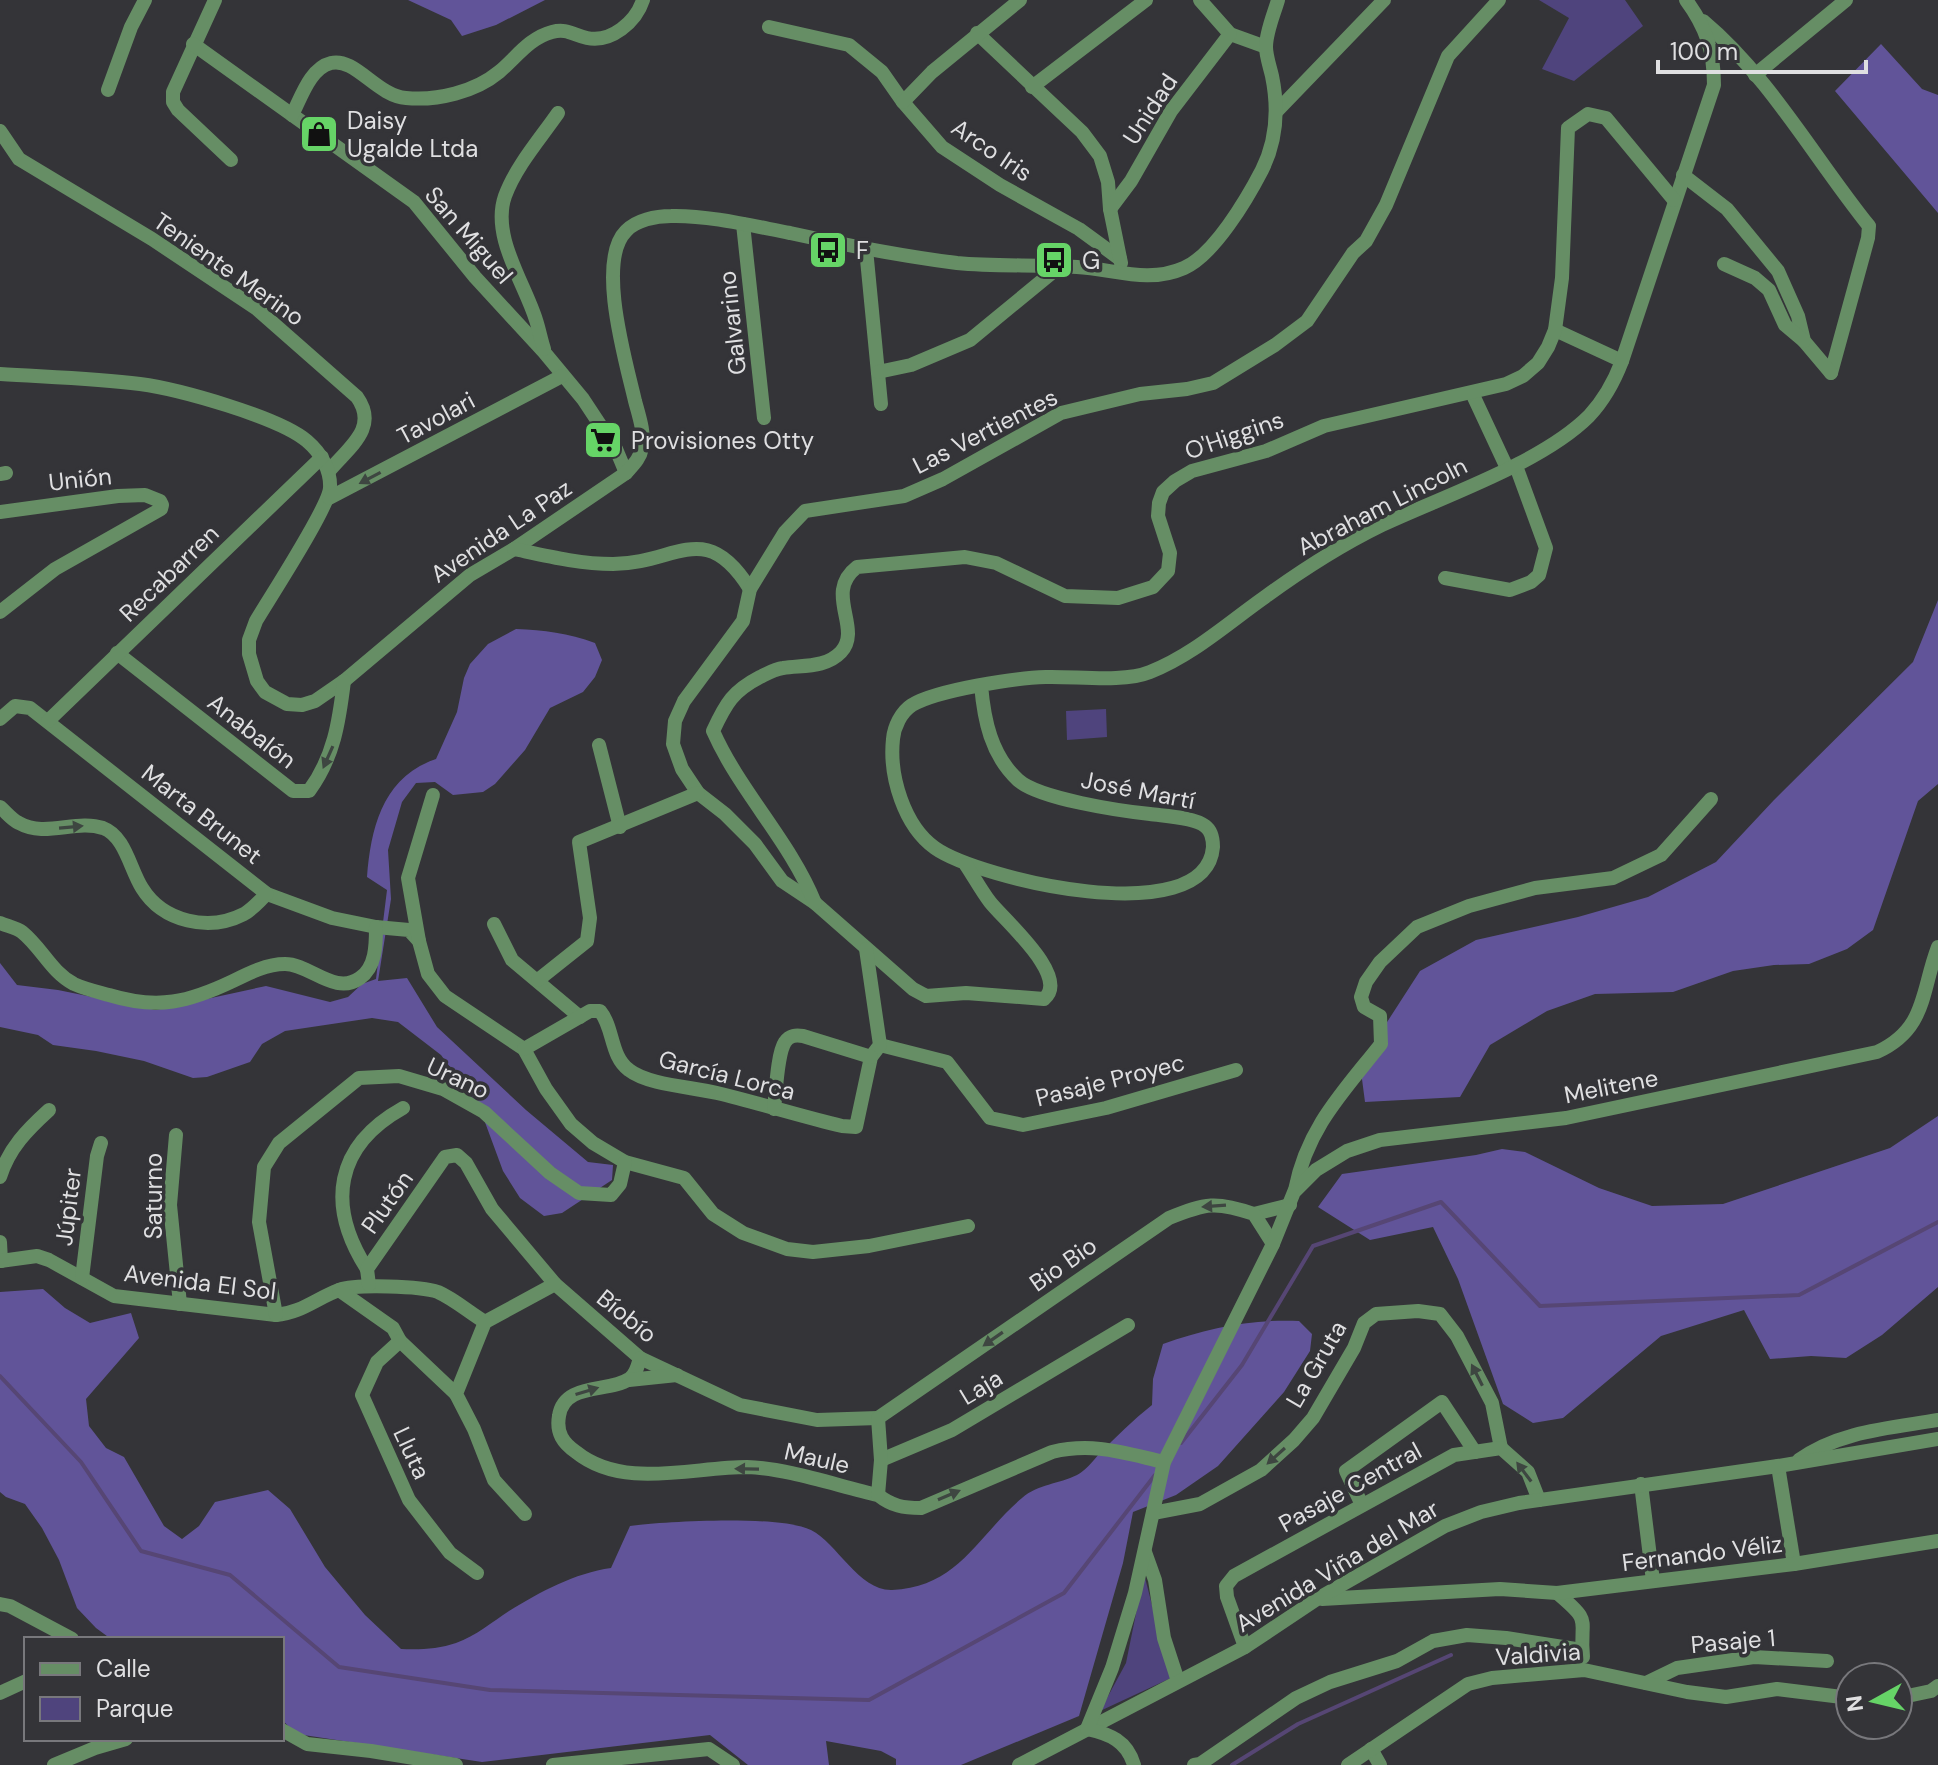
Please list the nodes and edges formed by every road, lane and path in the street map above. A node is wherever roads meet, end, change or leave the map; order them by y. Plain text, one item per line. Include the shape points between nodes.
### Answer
1 (145, 0) edge
2 (215, 0) edge
3 (1020, 0) edge
4 (1146, 0) edge
5 (1200, 0) edge
6 (1278, 0) edge
7 (1384, 0) edge
8 (1499, 0) edge
9 (1686, 0) edge
10 (1846, 0) edge
11 (642, 3) edge
12 (1700, 19) junction
13 (769, 27) dead end
14 (977, 33) junction
15 (1230, 34) junction
16 (193, 44) junction
17 (1266, 47) junction
18 (1755, 75) junction
19 (1032, 87) junction
20 (108, 90) dead end
21 (903, 102) junction
22 (1276, 112) junction
23 (558, 113) dead end
24 (292, 115) junction
25 (0, 131) edge
26 (231, 160) dead end
27 (1683, 175) junction
28 (1674, 200) junction
29 (1110, 209) junction
30 (743, 224) junction
31 (866, 249) junction
32 (1724, 264) dead end
33 (1060, 266) junction
34 (1122, 266) junction
35 (1555, 330) junction
36 (1804, 341) junction
37 (544, 352) junction
38 (1622, 361) junction
39 (878, 372) junction
40 (0, 374) edge
41 (562, 376) junction
42 (1472, 393) junction
43 (881, 404) dead end
44 (764, 418) dead end
45 (322, 457) junction
46 (1511, 467) junction
47 (329, 471) junction
48 (626, 473) junction
49 (329, 498) junction
50 (0, 512) edge
51 (514, 549) junction
52 (1445, 578) dead end
53 (750, 589) junction
54 (0, 612) edge
55 (117, 653) junction
56 (344, 681) junction
57 (981, 685) junction
58 (0, 719) edge
59 (48, 721) junction
60 (599, 745) dead end
61 (698, 793) junction
62 (433, 795) dead end
63 (1711, 799) dead end
64 (0, 807) edge
65 (620, 827) junction
66 (966, 865) junction
67 (267, 894) junction
68 (815, 903) junction
69 (0, 923) edge
70 (494, 924) dead end
71 (376, 927) junction
72 (419, 941) junction
73 (866, 949) junction
74 (1938, 949) edge
75 (538, 980) junction
76 (580, 1017) junction
77 (524, 1049) junction
78 (876, 1051) junction
79 (1236, 1070) dead end
80 (403, 1108) dead end
81 (774, 1109) junction
82 (49, 1110) dead end
83 (176, 1135) dead end
84 (101, 1143) dead end
85 (457, 1155) joint
86 (625, 1162) junction
87 (0, 1177) edge
88 (1292, 1198) junction
89 (1254, 1214) junction
90 (968, 1226) dead end
91 (0, 1242) edge
92 (1273, 1244) junction
93 (1, 1261) edge
94 (367, 1269) junction
95 (82, 1278) junction
96 (555, 1284) junction
97 (369, 1285) junction
98 (339, 1290) junction
99 (180, 1304) junction
100 (276, 1315) junction
101 (485, 1322) junction
102 (1128, 1325) dead end
103 (400, 1341) junction
104 (640, 1358) junction
105 (677, 1375) junction
106 (629, 1380) junction
107 (456, 1394) junction
108 (878, 1418) junction
109 (1938, 1420) edge
110 (1938, 1439) edge
111 (1501, 1448) junction
112 (1475, 1452) junction
113 (881, 1460) junction
114 (1164, 1462) junction
115 (1796, 1463) junction
116 (1778, 1466) junction
117 (1641, 1484) junction
118 (878, 1495) junction
119 (1539, 1500) junction
120 (1362, 1505) junction
121 (1153, 1513) junction
122 (525, 1514) dead end
123 (1938, 1541) edge
124 (1144, 1552) junction
125 (1794, 1564) junction
126 (477, 1573) dead end
127 (1653, 1581) junction
128 (1557, 1593) junction
129 (1317, 1599) junction
130 (0, 1604) edge
131 (68, 1637) edge
132 (1245, 1647) junction
133 (1582, 1650) junction
134 (1827, 1661) dead end
135 (1584, 1670) junction
136 (1178, 1681) junction
137 (24, 1682) edge
138 (1645, 1683) junction
139 (1938, 1686) edge
140 (0, 1693) edge
141 (1914, 1695) edge
142 (1834, 1696) edge
143 (1087, 1729) junction
144 (284, 1731) edge
145 (119, 1741) edge
146 (1371, 1749) junction
147 (662, 1760) edge
148 (54, 1765) edge
149 (456, 1765) edge
150 (553, 1765) edge
151 (733, 1765) edge
152 (1019, 1765) edge
153 (1134, 1765) edge
154 (1194, 1765) edge
155 (1348, 1765) edge
156 (1380, 1765) edge

1 - 20 street
2 - 16 street
3 - 14 street
4 - 19 street
5 - 15 street
6 - 17 street
7 - 22 street
8 - 53 street, Las Vertientes via 1448,56 1386,205 1307,321 1213,383 1061,413 904,496 805,511 785,532
9 - 12 street, Abraham Lincoln
10 - 18 street
11 - 24 street via 634,20 620,30 590,39 567,30 553,32 526,46 480,85 426,98 402,98 378,89 356,69 331,63 312,76
12 - 18 street
12 - 27 street, Abraham Lincoln via 1714,60 1714,85
13 - 21 street, Arco Iris via 849,45 882,72
14 - 19 street
14 - 21 street
15 - 17 street
15 - 29 street, Unidad via 1171,111
16 - 24 street, San Miguel
16 - 26 street via 173,102
17 - 22 street
18 - 36 street via 1869,226 1831,373
19 - 29 street via 1082,132 1100,156
21 - 34 street, Arco Iris via 942,147 1079,229
22 - 34 street via 1273,144 1261,171 1206,253 1166,275 1143,277
23 - 37 street via 512,182 501,215
24 - 37 street, San Miguel via 414,202
25 - 47 street, Teniente Merino via 19,159 257,309 357,397 366,412 365,428
27 - 28 street, Abraham Lincoln
27 - 36 street via 1727,209 1778,271
28 - 35 street, O'Higgins via 1606,118 1588,114 1568,128
28 - 38 street, Abraham Lincoln
29 - 34 street
30 - 31 street
30 - 44 street, Galvarino
30 - 48 street via 672,216 645,220 626,230 614,252 613,288 643,445
31 - 33 street via 998,266
31 - 39 street
32 - 36 street via 1769,290 1785,325
33 - 34 street
33 - 39 street via 970,340 911,365
35 - 38 street
35 - 42 street, O'Higgins via 1531,370
37 - 41 street, San Miguel
38 - 46 street, Abraham Lincoln via 1609,391 1589,416
39 - 43 street
40 - 45 street via 143,384 225,405 285,428
41 - 48 street, San Miguel via 603,429
41 -> 49 street, Tavolari
42 - 46 street
42 - 68 street, O'Higgins via 1324,426 1266,451 1192,471 1163,492 1159,503 1170,553 1168,571 1153,587 1118,598 1065,596 996,563 965,557 857,567 842,588 848,630 844,648 833,659 779,668 736,691 713,731 803,874
45 - 47 street
45 - 55 street, Recabarren
46 - 52 street via 1546,548 1539,575 1510,590
46 - 57 street, Abraham Lincoln via 1377,528 1297,574 1203,644 1147,673
47 - 49 street
48 - 51 street, Avenida La Paz
49 - 56 street, Avenida La Paz via 256,621 249,654 265,692 287,704 315,701
50 - 54 street, Unión via 145,495 162,505 55,569
51 - 53 street via 615,564 682,548 711,550 736,567
51 - 56 street, Avenida La Paz via 449,590
53 - 61 street, Las Vertientes via 743,621 675,721 673,744
56 -> 55 street, Anabalón via 329,757 309,791 300,793
55 - 59 street, Recabarren
57 - 66 street, Abraham Lincoln via 914,703 903,712 893,736 895,774 909,815 935,848
57 - 66 street, José Martí via 984,721 1000,758 1021,783 1080,802 1205,825 1213,836 1212,854 1201,874 1156,892 1103,894 1000,877
58 - 59 street, Marta Brunet via 15,706 30,708
59 - 67 street, Marta Brunet
60 - 65 street
61 - 65 street
61 - 68 street via 755,844 782,881
62 - 72 street via 408,878
63 - 88 street via 1661,855 1613,878 1535,888 1469,906 1417,927 1380,962 1361,997 1364,1007 1380,1016 1381,1044 1316,1127
64 -> 67 street via 18,823 36,829 90,825 116,835 144,892 164,911 189,922 220,923 246,913
65 - 75 street via 579,842 590,918 587,941
66 - 73 street via 991,904 1039,957 1050,994 1044,999 966,993 926,996
67 - 71 street, Marta Brunet via 332,918
68 - 73 street
69 - 71 street via 22,932 74,984 152,1003 185,1001 266,966 301,967 349,983 370,967
70 - 75 street via 512,960
71 - 72 street, Marta Brunet via 409,930
72 - 77 street via 428,974 445,996
73 - 78 street
74 - 88 street, Melitene via 1915,1021 1899,1040 1877,1052 1566,1118 1380,1140 1331,1160
75 - 76 street
76 - 77 street
76 - 81 street, García Lorca via 600,1011 619,1061 630,1072
77 - 86 street via 571,1124
78 - 79 street, Pasaje Proyec via 947,1062 990,1118 1023,1125 1106,1108
78 - 81 street, García Lorca via 856,1127
78 - 81 street, Pasaje Proyec via 795,1035 784,1043
80 - 94 street via 379,1122 355,1150 342,1180 344,1215 354,1249
82 - 87 street via 21,1136
83 - 99 street, Saturno via 170,1205
84 - 95 street, Júpiter
85 - 94 street, Plutón via 445,1157
85 - 96 street, Bíobío via 492,1209
86 - 90 street via 684,1178 713,1214 743,1233 787,1249 869,1246
86 - 100 street, Urano via 611,1195 579,1193 484,1112 443,1089 399,1076 359,1078 279,1143 264,1167 259,1222
88 - 89 street
88 - 92 street, Melitene
89 - 92 street
89 -> 108 street, Bio Bio via 1209,1204 1169,1218
91 - 93 street
92 - 114 street, Melitene
93 - 95 street, Avenida El Sol via 37,1256
94 - 97 street, Plutón
95 - 99 street, Avenida El Sol via 114,1296
96 - 101 street
96 - 104 street, Bíobío
97 - 98 street, Avenida El Sol
97 - 101 street, Avenida El Sol via 437,1292
98 - 100 street, Avenida El Sol via 293,1314
98 - 103 street via 393,1328
99 - 100 street, Avenida El Sol
101 - 107 street
102 - 113 street, Laja via 1095,1337 952,1430
103 - 107 street
103 - 126 street, Lluta via 377,1362 362,1395 409,1500 450,1553
104 - 105 street, Bíobío
104 - 106 street
105 - 106 street, Maule
105 - 108 street, Bíobío via 740,1405 817,1420
118 -> 106 street, Maule via 748,1467 643,1474 590,1464 565,1444 559,1432 565,1402 577,1393
107 - 122 street via 494,1480
108 - 113 street
109 - 115 street via 1847,1436
110 - 115 street, Avenida Viña del Mar
111 - 112 street, Pasaje Central
119 -> 111 street via 1528,1472
111 -> 121 street, La Gruta via 1492,1403 1440,1314 1376,1314 1364,1323 1313,1418 1261,1470 1200,1504
112 - 120 street, Pasaje Central via 1454,1455
112 - 120 street via 1442,1402 1346,1471
113 - 118 street
118 -> 114 street, Maule via 902,1508 921,1508 1072,1447
114 - 121 street, Melitene
115 - 116 street, Avenida Viña del Mar
116 - 117 street, Avenida Viña del Mar
116 - 125 street
117 - 119 street, Avenida Viña del Mar
117 - 127 street
119 - 129 street, Avenida Viña del Mar via 1445,1526
120 - 132 street, Pasaje Central via 1234,1576 1226,1586 1227,1597
121 - 124 street, Melitene
123 - 125 street, Fernando Véliz
124 - 136 street
124 - 143 street, Melitene via 1112,1668
125 - 127 street, Fernando Véliz
127 - 128 street, Fernando Véliz
128 - 129 street via 1500,1589
128 - 133 street via 1578,1611 1585,1626
129 - 132 street, Avenida Viña del Mar
130 - 131 street
132 - 136 street, Avenida Viña del Mar
133 - 135 street
133 - 154 street via 1467,1635 1433,1641 1397,1661 1296,1698
134 - 138 street, Pasaje 1 via 1754,1657 1677,1668
135 - 138 street, Valdivia
135 - 146 street, Valdivia via 1468,1684
136 - 143 street, Avenida Viña del Mar
137 - 140 street
138 - 142 street, Valdivia via 1726,1697 1777,1689
139 - 141 street
143 - 152 street, Avenida Viña del Mar
143 - 153 street via 1111,1734 1123,1743
144 - 149 street via 307,1744
145 - 148 street
146 - 155 street, Valdivia
146 - 156 street
147 - 150 street
147 - 151 street via 709,1749

